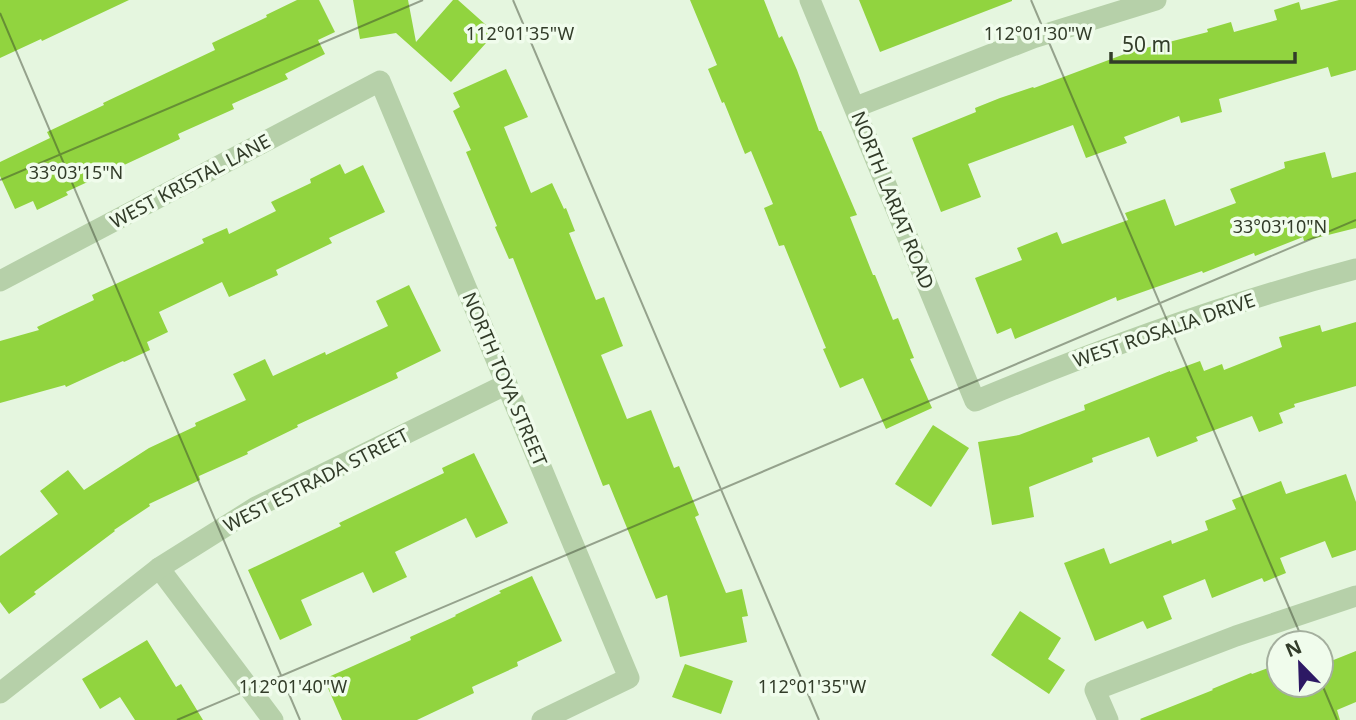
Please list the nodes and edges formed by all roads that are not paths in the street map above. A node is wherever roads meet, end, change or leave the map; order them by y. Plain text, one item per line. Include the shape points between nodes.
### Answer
1 (810, 0) edge
2 (1156, 0) edge
3 (380, 81) joint
4 (856, 107) junction
5 (1356, 269) edge
6 (0, 281) edge
7 (507, 384) junction
8 (975, 401) joint
9 (159, 568) junction
10 (1356, 596) edge
11 (0, 693) edge
12 (273, 720) edge
13 (542, 720) edge
14 (1108, 720) edge

1 - 4 street, NORTH LARIAT ROAD
2 - 4 street via 1033,38
3 - 6 street, WEST KRISTAL LANE
3 - 7 street, NORTH TOYA STREET
4 - 8 street, NORTH LARIAT ROAD
5 - 8 street, WEST ROSALIA DRIVE via 1174,324
7 - 9 street, WEST ESTRADA STREET via 256,507
7 - 13 street, NORTH TOYA STREET via 629,678
9 - 11 street, WEST ESTRADA STREET
9 - 12 street
10 - 14 street via 1095,690

